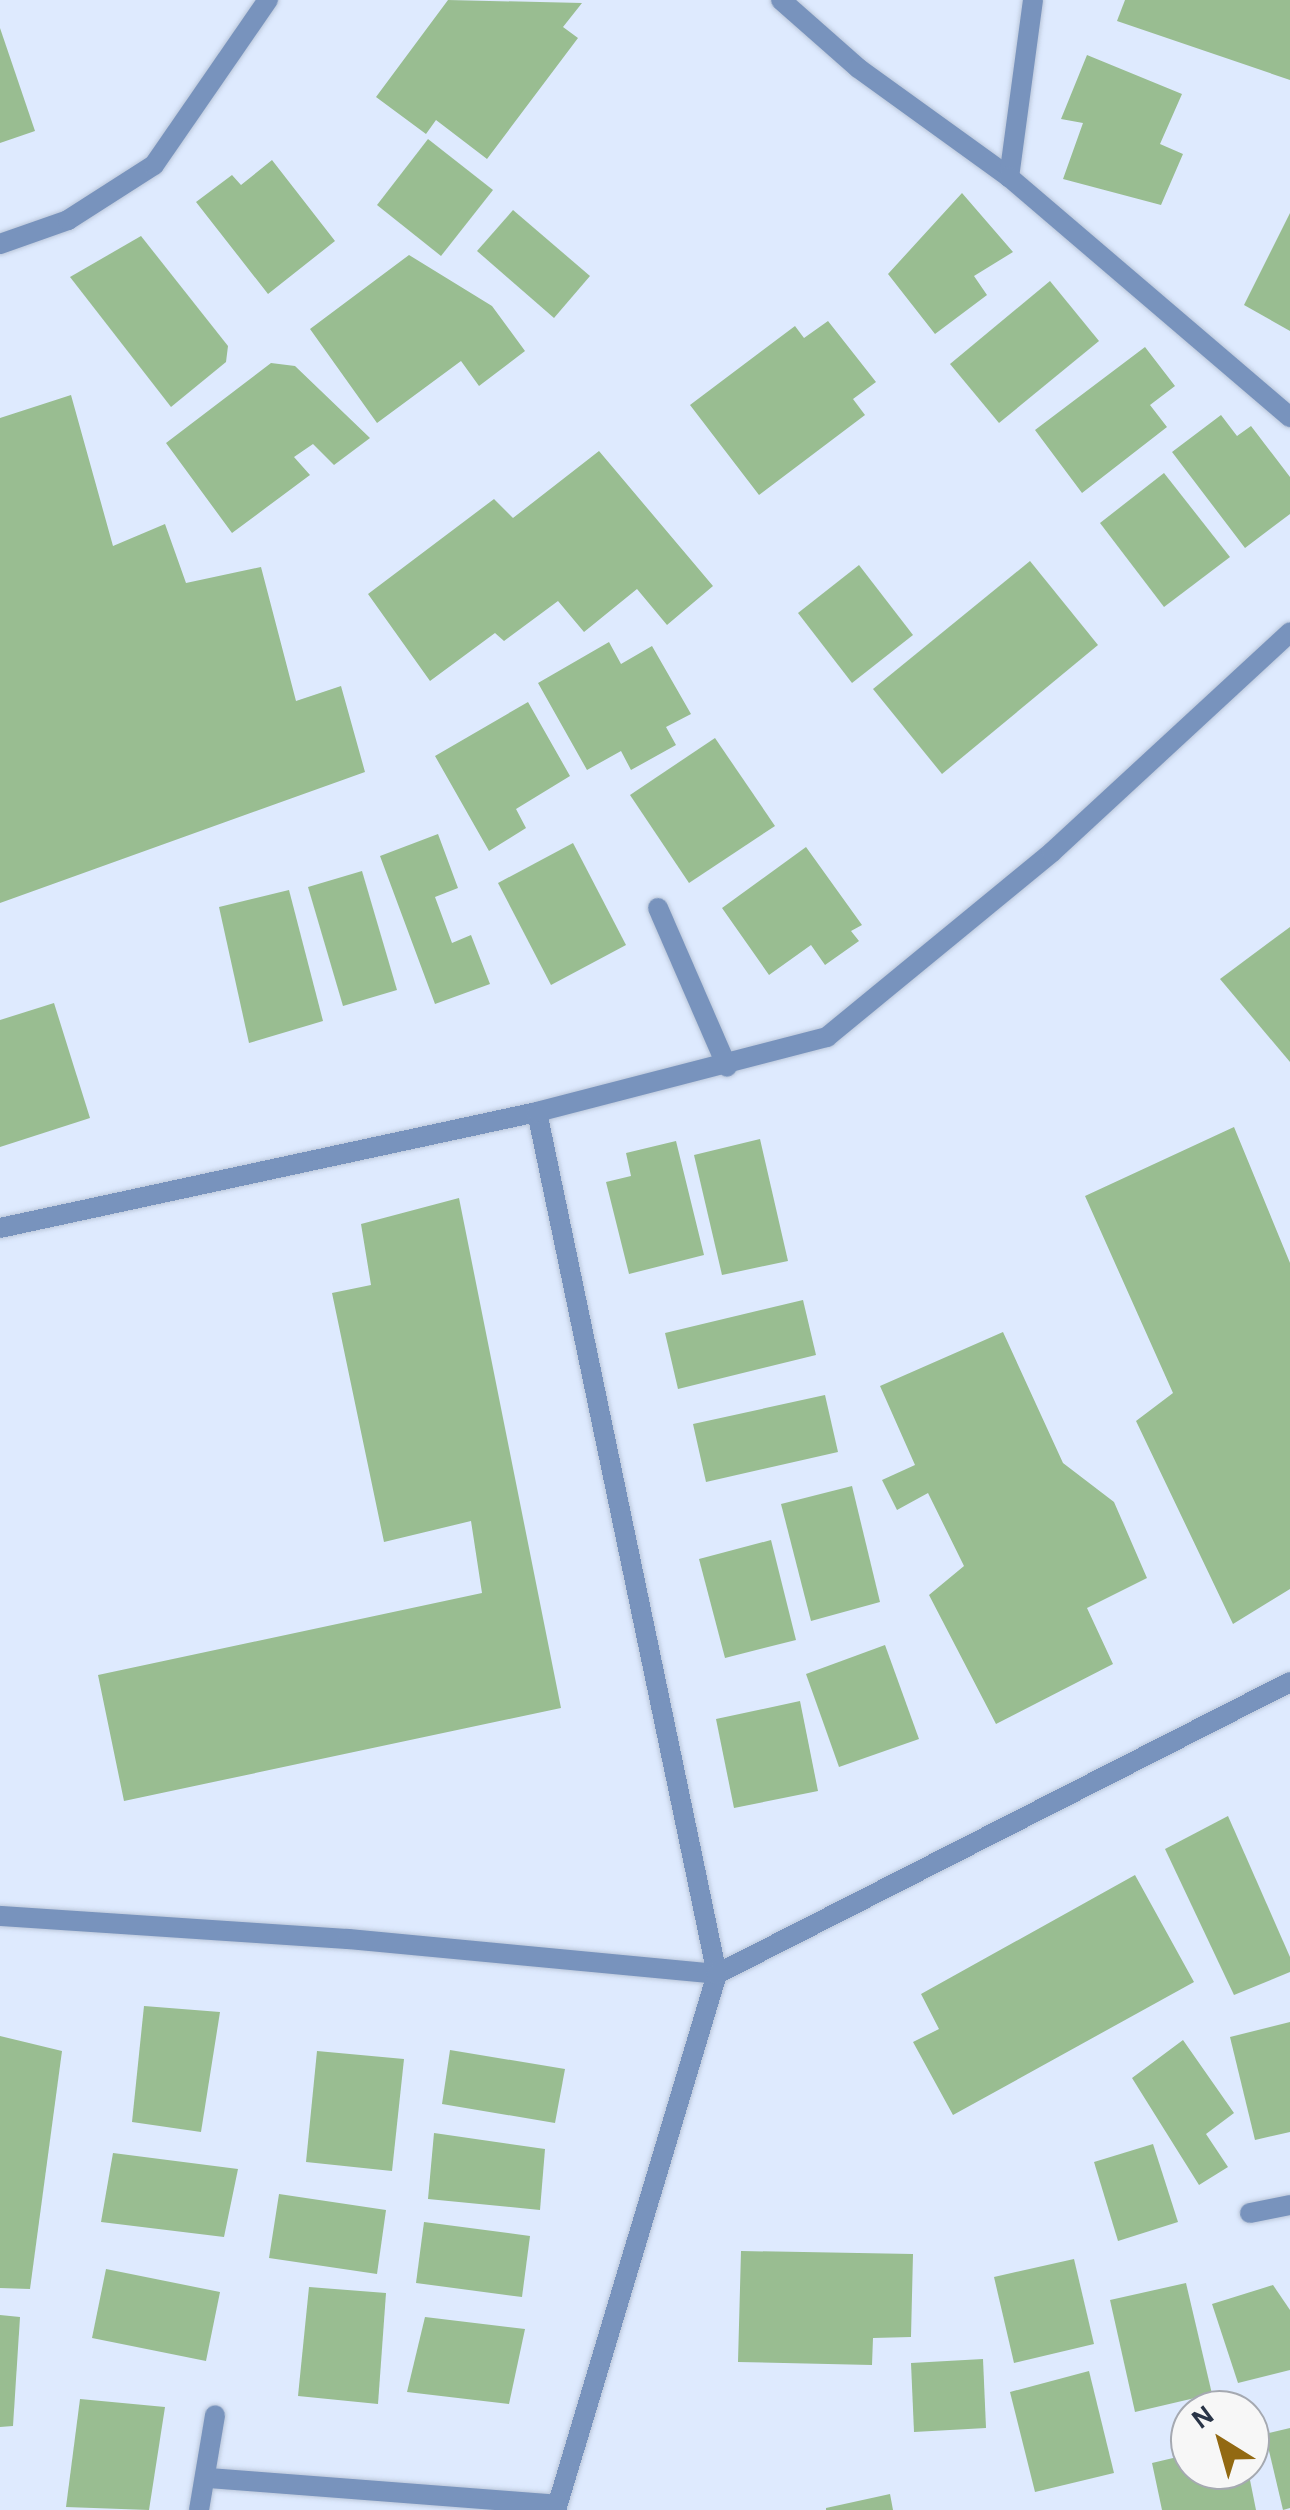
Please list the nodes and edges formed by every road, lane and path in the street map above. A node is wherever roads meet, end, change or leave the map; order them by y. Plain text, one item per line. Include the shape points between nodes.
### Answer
1 (268, 0) edge
2 (781, 0) edge
3 (1032, 0) edge
4 (1009, 178) junction
5 (0, 244) edge
6 (1290, 416) edge
7 (1290, 632) edge
8 (658, 908) dead end
9 (728, 1067) junction
10 (537, 1112) junction
11 (0, 1228) edge
12 (1290, 1682) edge
13 (0, 1916) edge
14 (717, 1974) junction
15 (1290, 2205) edge
16 (1250, 2213) dead end
17 (215, 2415) dead end
18 (209, 2478) junction
19 (556, 2508) edge
20 (199, 2510) edge

1 - 5 street via 154,165 68,220
2 - 4 street via 858,68
3 - 4 street
4 - 6 street
7 - 9 street via 1052,852 827,1037
8 - 9 street
9 - 10 street
10 - 11 street
10 - 14 street
12 - 14 street
13 - 14 street via 348,1939
14 - 19 street
15 - 16 street
17 - 18 street
18 - 19 street
18 - 20 street

